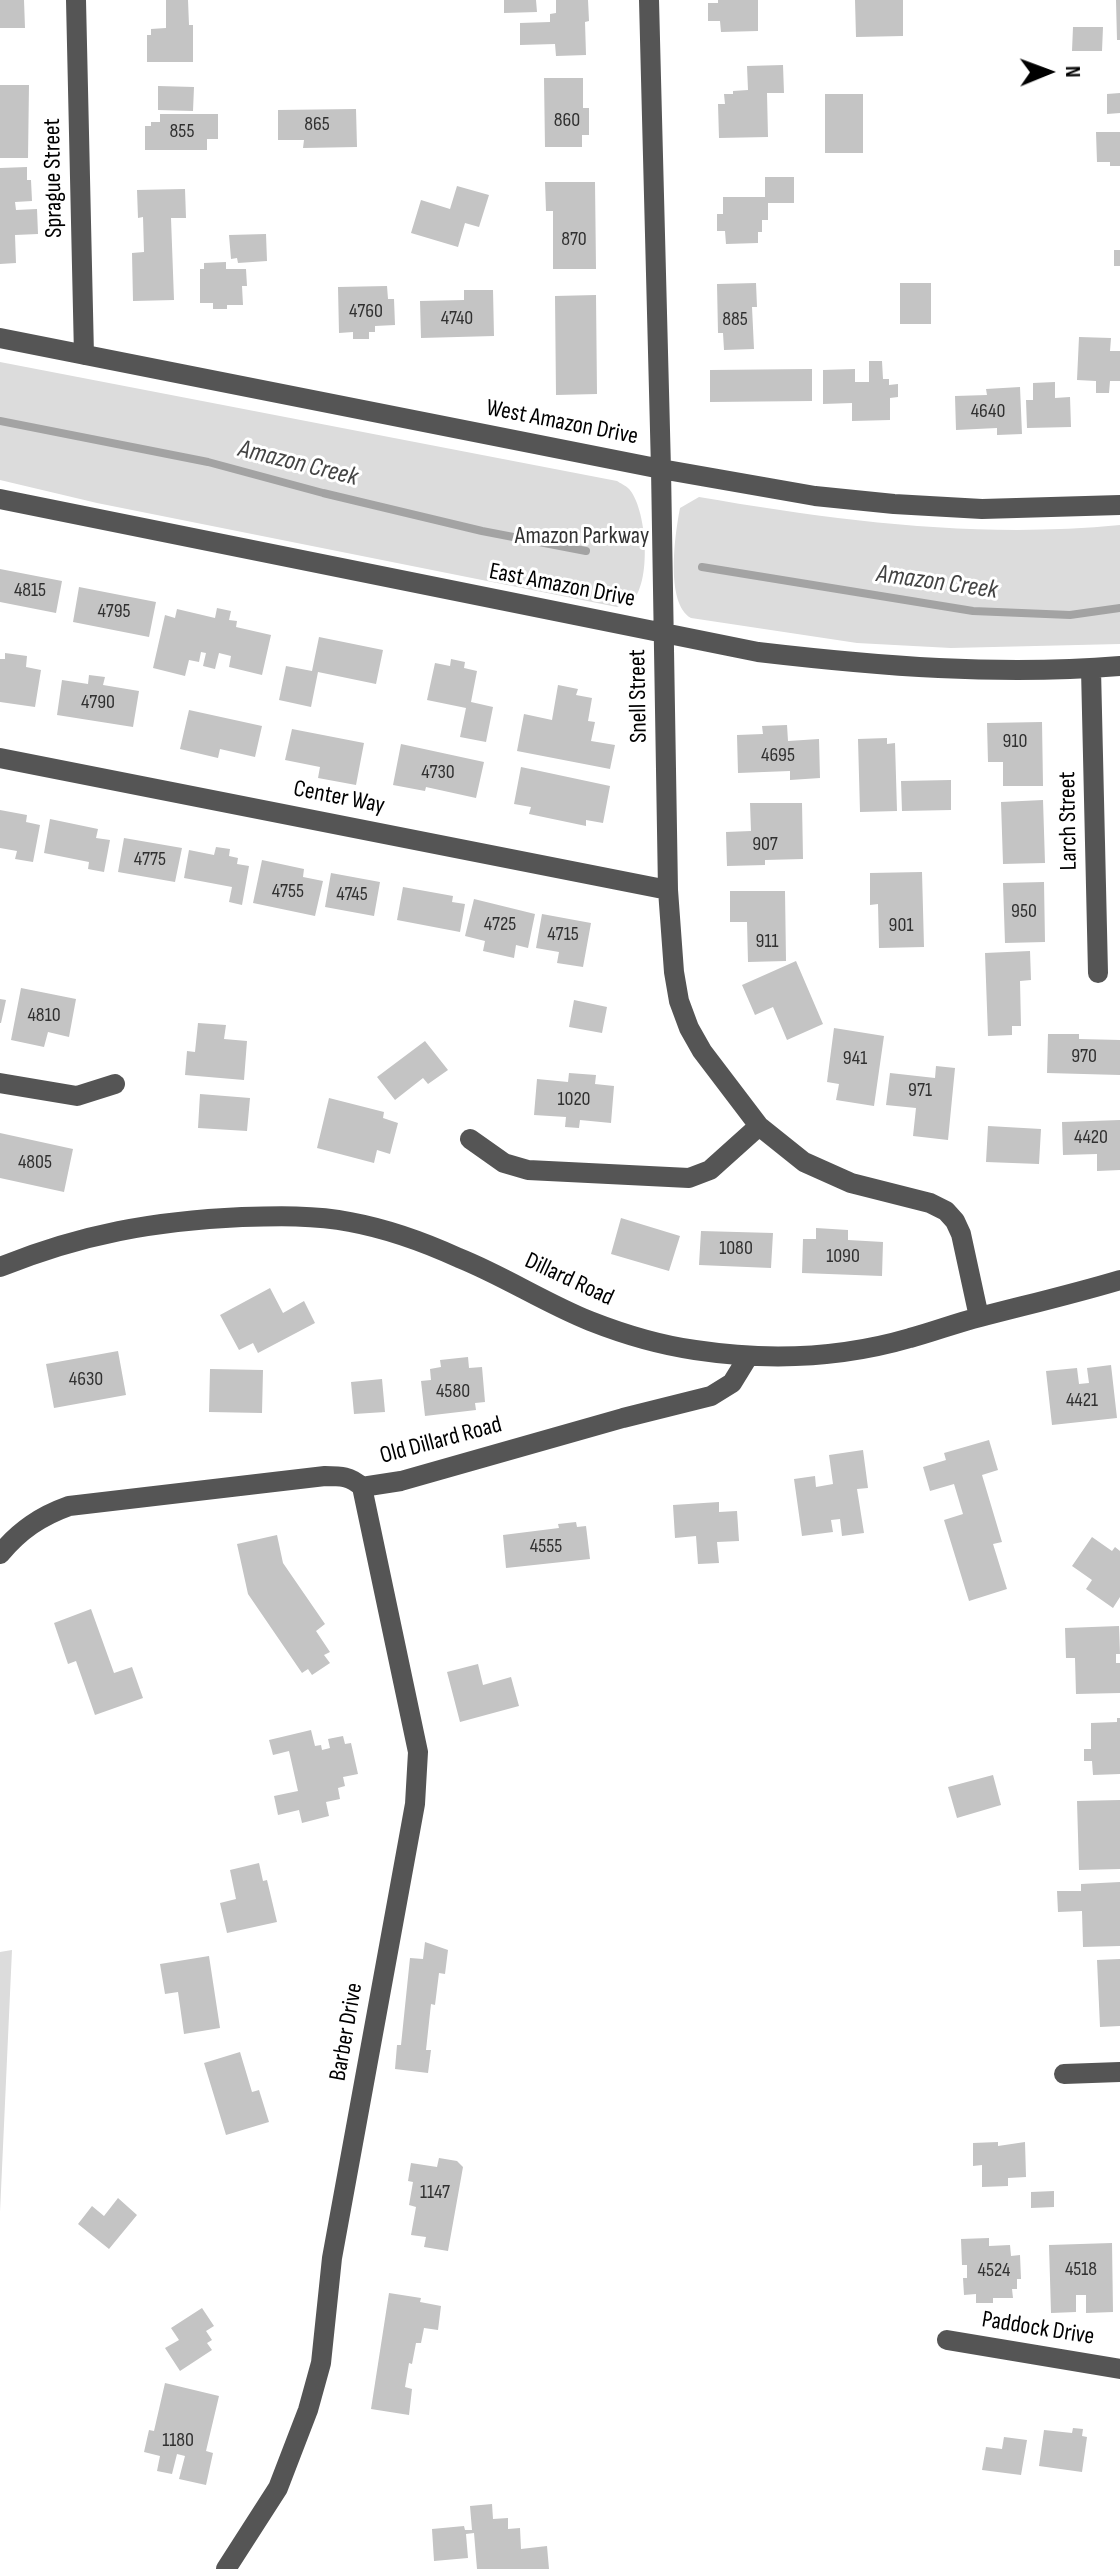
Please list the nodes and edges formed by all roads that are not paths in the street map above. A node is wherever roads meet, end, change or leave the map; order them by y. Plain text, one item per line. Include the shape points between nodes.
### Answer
1 (76, 0) edge
2 (649, 0) edge
3 (0, 338) edge
4 (84, 355) junction
5 (661, 469) junction
6 (0, 499) edge
7 (1120, 505) edge
8 (664, 633) junction
9 (1120, 666) edge
10 (1091, 669) junction
11 (0, 758) edge
12 (668, 890) junction
13 (1098, 973) dead end
14 (0, 1083) edge
15 (115, 1084) dead end
16 (759, 1126) junction
17 (470, 1139) dead end
18 (0, 1267) edge
19 (1120, 1280) edge
20 (979, 1317) junction
21 (748, 1357) junction
22 (362, 1487) junction
23 (0, 1554) edge
24 (1120, 2072) edge
25 (1064, 2074) dead end
26 (947, 2340) dead end
27 (1120, 2369) edge
28 (226, 2569) edge

1 - 4 street, Sprague Street
2 - 5 street, Snell Street
3 - 4 street, West Amazon Drive
4 - 5 street, West Amazon Drive
5 - 7 street, West Amazon Drive via 894,504 982,509
5 - 8 street, Snell Street
6 - 8 street, East Amazon Drive
8 - 10 street, East Amazon Drive via 758,652 875,665
8 - 12 street, Snell Street
9 - 10 street, East Amazon Drive
10 - 13 street, Larch Street
11 - 12 street, Center Way
12 - 16 street, Snell Street via 674,972 689,1028
14 - 15 street via 77,1096
16 - 17 street via 710,1170 689,1178 528,1170 504,1163
16 - 20 street, Snell Street via 804,1162 839,1178 946,1211 961,1234
18 - 21 street, Dillard Road via 78,1240 165,1223 267,1217 347,1221 462,1259 589,1321 691,1350
19 - 20 street, Dillard Road
20 - 21 street, Dillard Road via 839,1354
21 - 22 street, Old Dillard Road via 732,1383 711,1396 401,1481
22 - 23 street, Old Dillard Road via 345,1476 325,1476 69,1506 42,1516
22 - 28 street, Barber Drive via 418,1752 415,1804 332,2258 321,2363 284,2475
24 - 25 street
26 - 27 street, Paddock Drive

